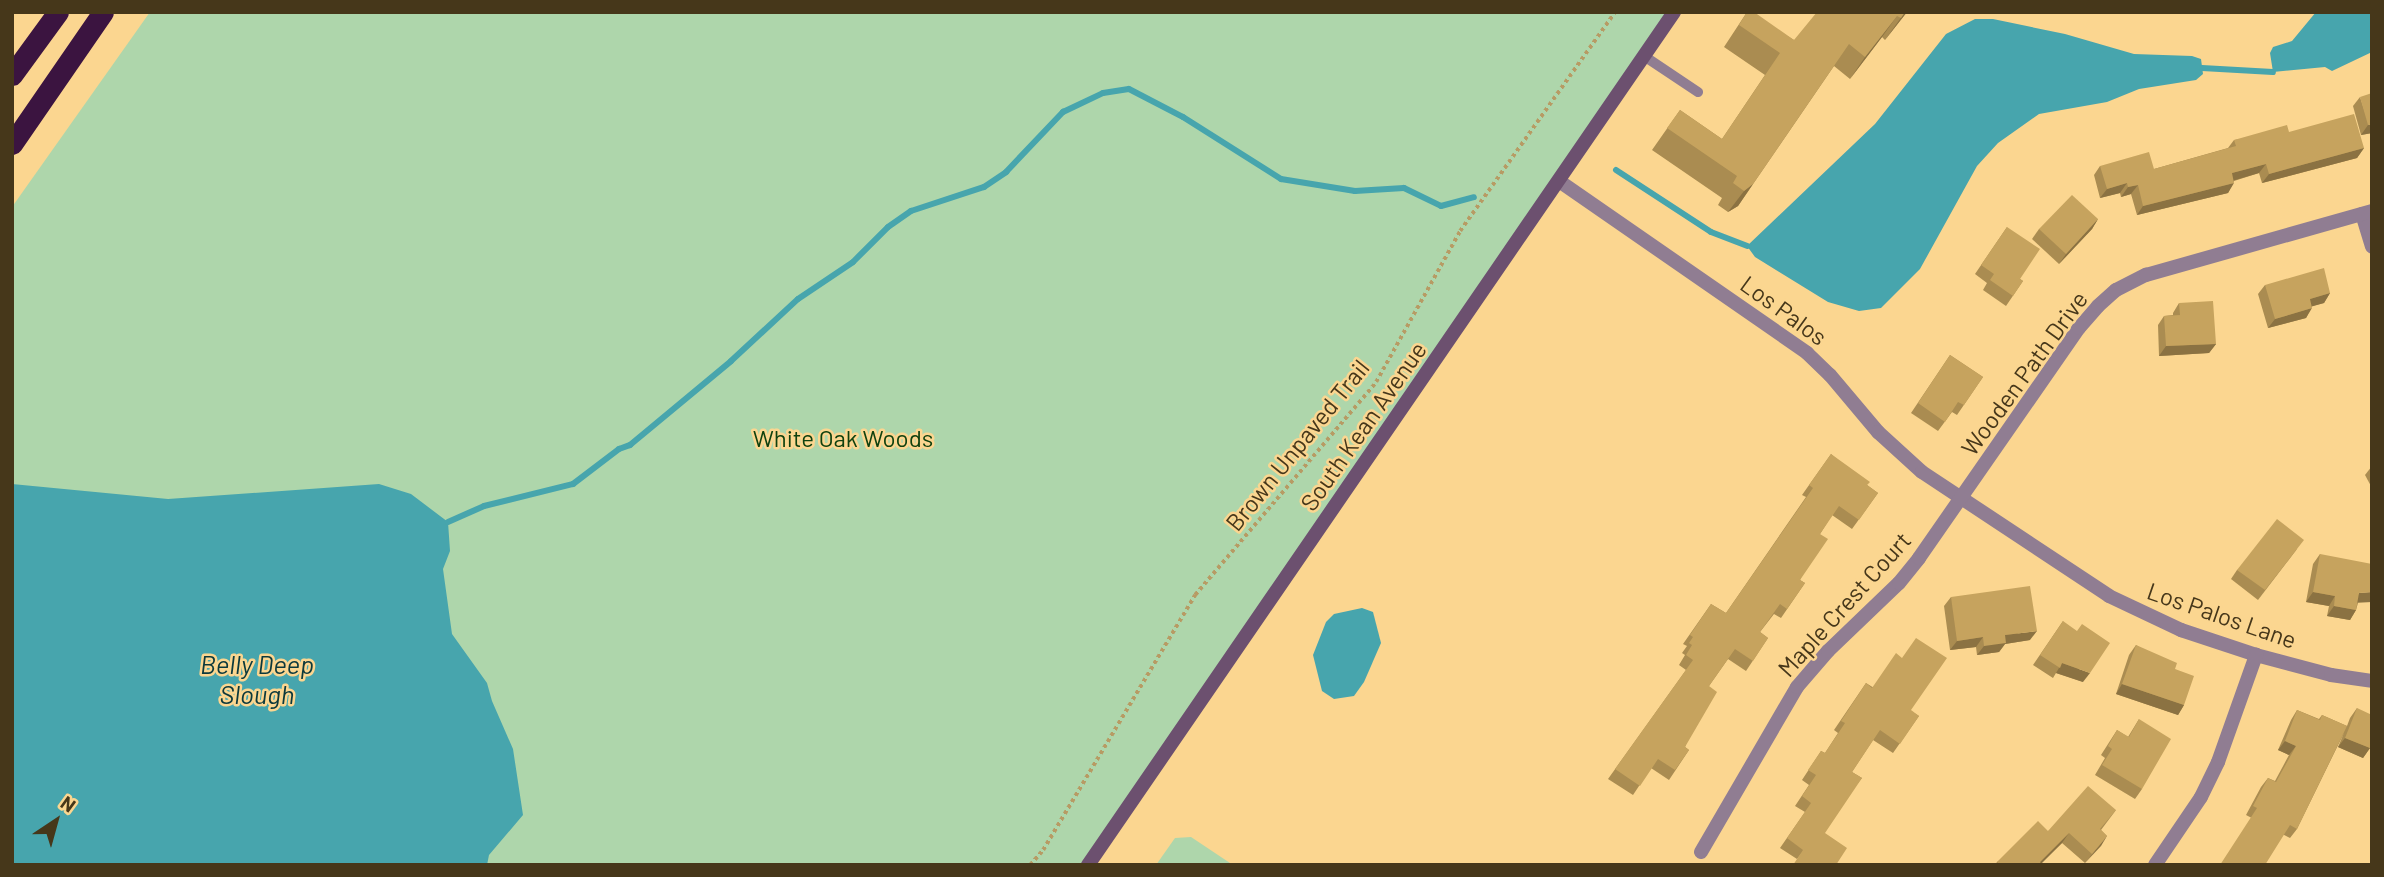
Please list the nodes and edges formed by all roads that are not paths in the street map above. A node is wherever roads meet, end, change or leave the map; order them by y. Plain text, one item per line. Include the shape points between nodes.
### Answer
1 (58, 12) edge
2 (103, 12) edge
3 (1674, 12) edge
4 (1644, 55) junction
5 (12, 75) edge
6 (1698, 92) dead end
7 (12, 144) edge
8 (1559, 181) junction
9 (2367, 212) edge
10 (2372, 247) edge
11 (1962, 498) junction
12 (2256, 655) junction
13 (2372, 681) edge
14 (1701, 852) dead end
15 (1088, 865) edge
16 (2155, 865) edge

1 - 5 highway
2 - 7 highway
3 - 4 street, South Kean Avenue
4 - 6 lane
4 - 8 street, South Kean Avenue
8 - 11 street, Los Palos via 1807,353 1902,456
8 - 15 street, South Kean Avenue
9 - 10 street
9 - 11 street, Wooden Path Drive via 2146,275 2116,290 2079,328
11 - 12 street, Los Palos Lane via 2109,596 2143,614
11 - 14 street, Maple Crest Court via 1899,583 1797,687
12 - 13 street, Los Palos Lane
12 - 16 street via 2218,762 2201,797

